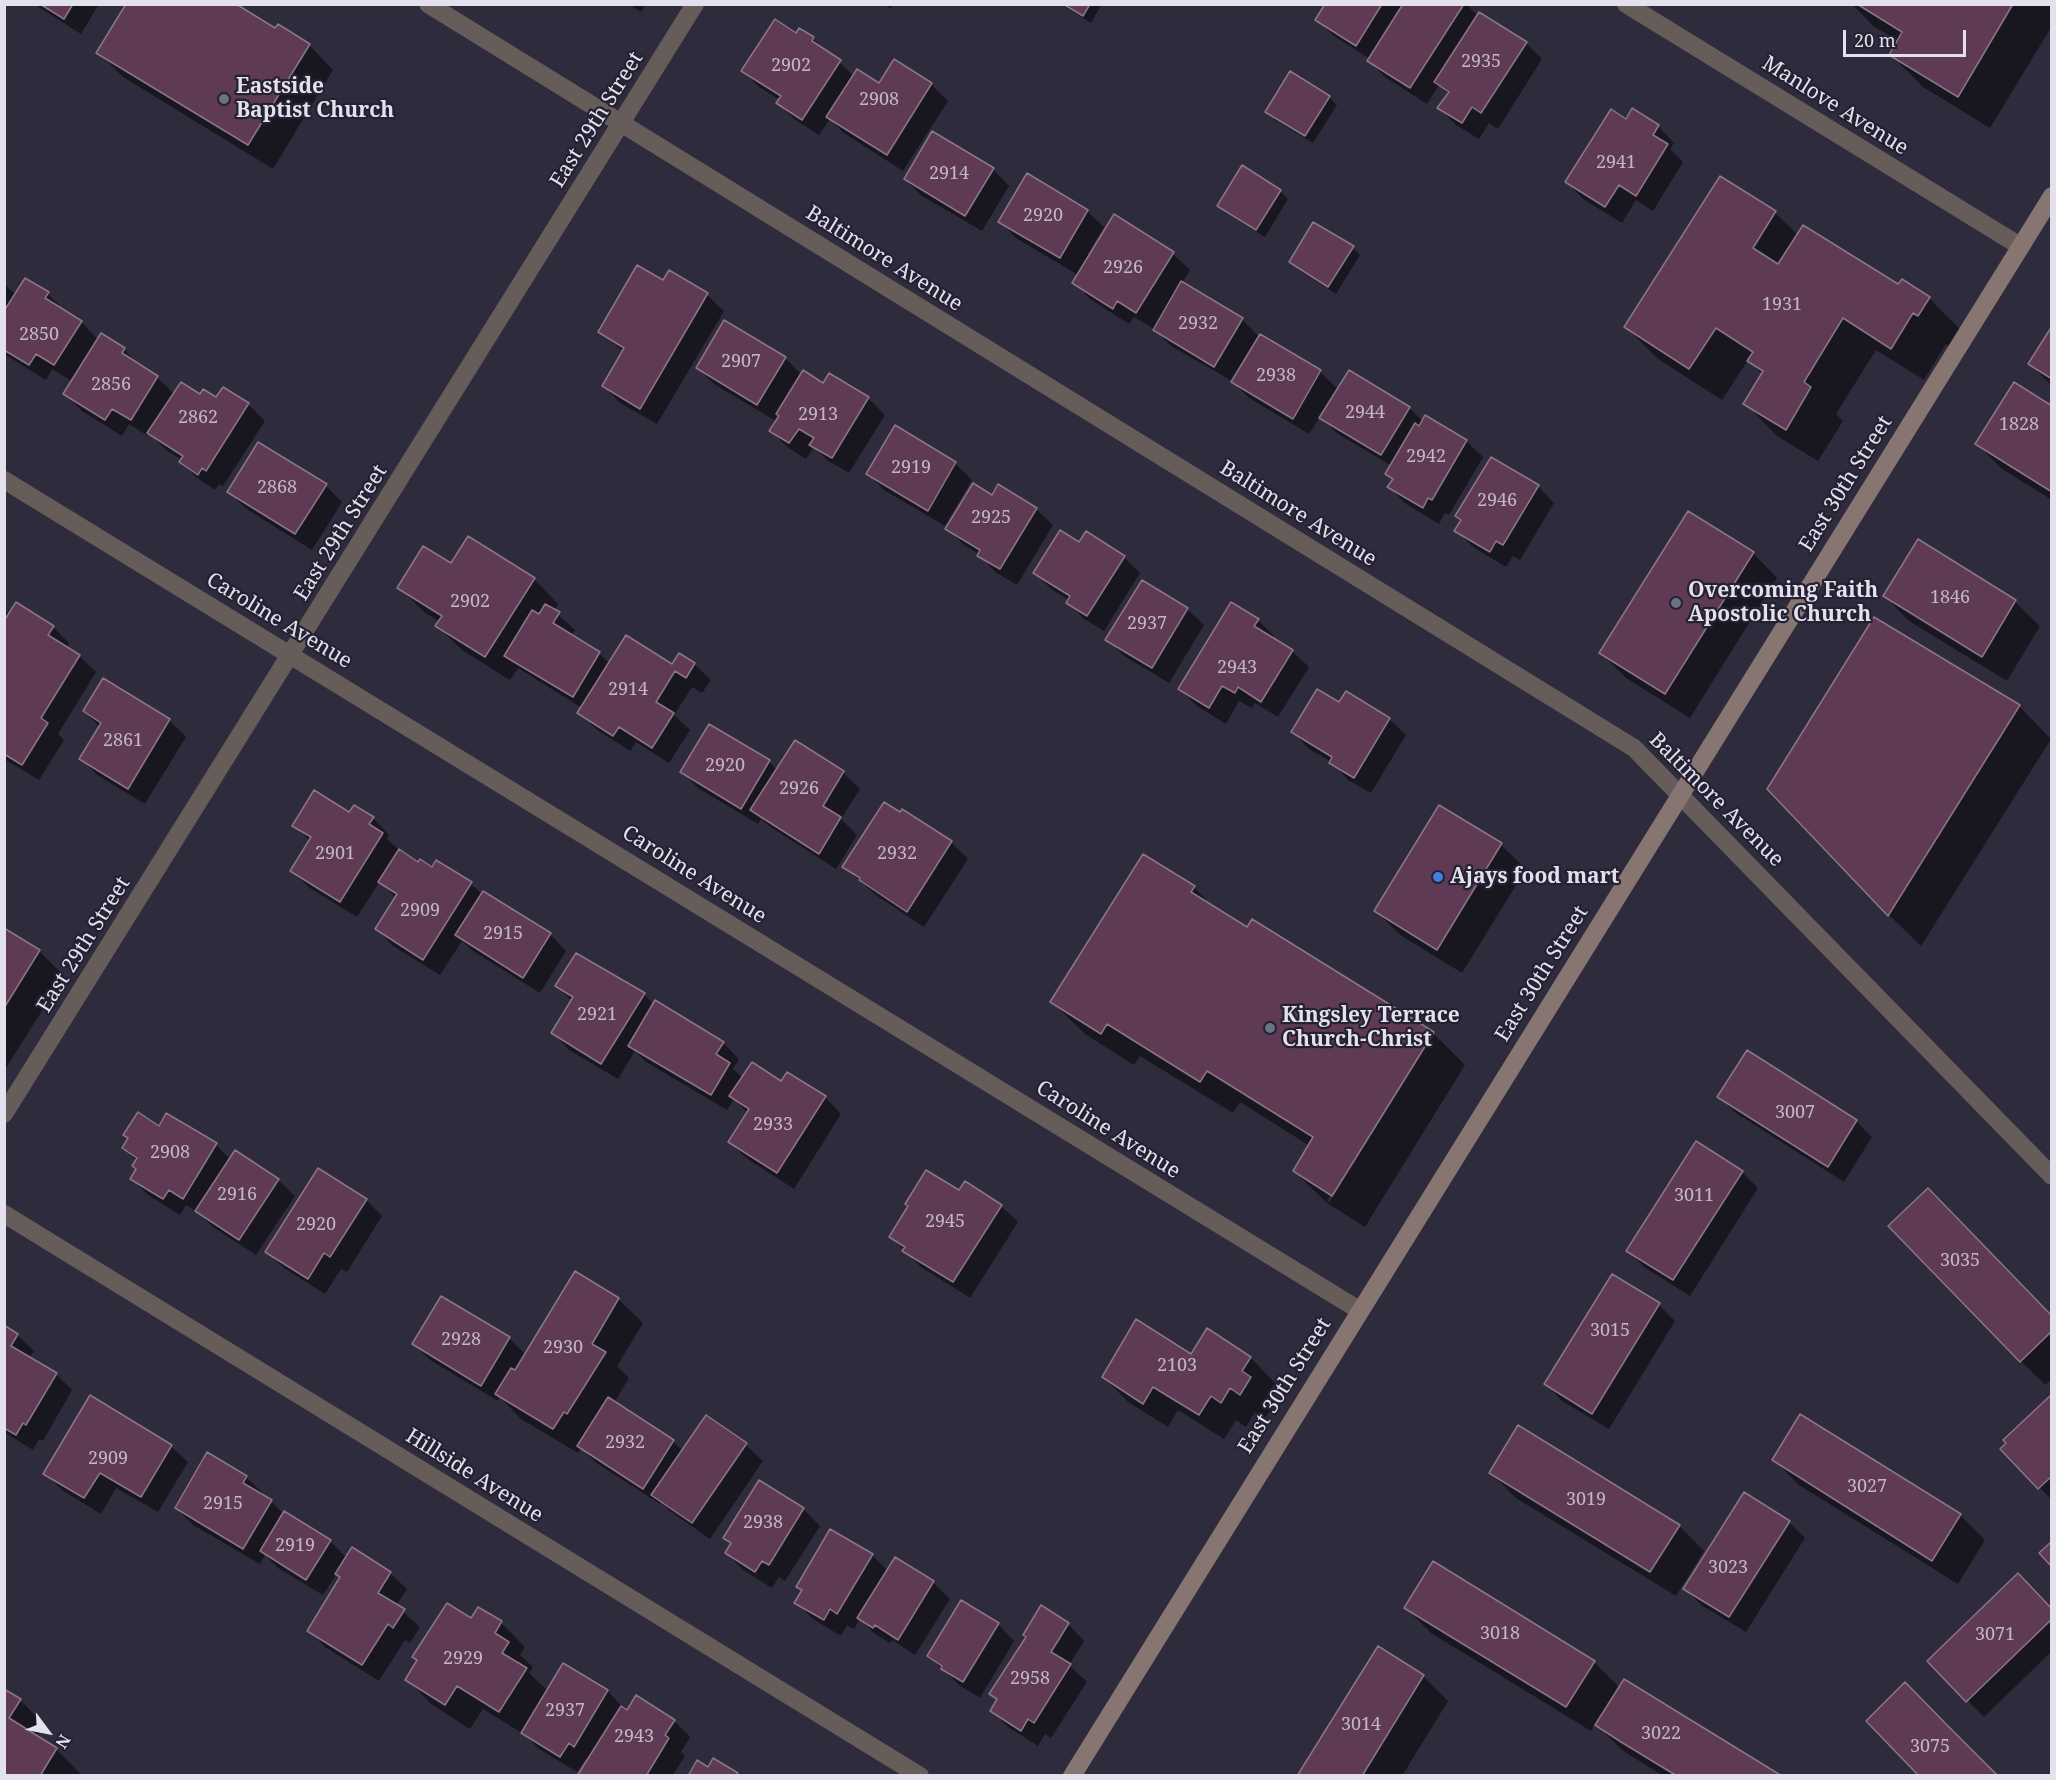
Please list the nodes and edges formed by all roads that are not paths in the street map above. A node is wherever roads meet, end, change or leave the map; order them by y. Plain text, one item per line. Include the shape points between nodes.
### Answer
1 (428, 4) edge
2 (695, 4) edge
3 (1626, 4) edge
4 (621, 123) junction
5 (2052, 196) edge
6 (2020, 246) junction
7 (4, 480) edge
8 (292, 655) junction
9 (1681, 795) junction
10 (4, 1114) edge
11 (2052, 1176) edge
12 (4, 1215) edge
13 (1359, 1310) junction
14 (920, 1776) edge
15 (1072, 1776) edge

1 - 4 street, Baltimore Avenue
2 - 4 street, East 29th Street
3 - 6 street, Manlove Avenue
4 - 8 street, East 29th Street
4 - 9 street, Baltimore Avenue via 1611,733 1639,752
5 - 6 main road, East 30th Street
6 - 9 main road, East 30th Street
7 - 8 street, Caroline Avenue
8 - 10 street, East 29th Street
8 - 13 street, Caroline Avenue
9 - 11 street, Baltimore Avenue
9 - 13 main road, East 30th Street
12 - 14 street, Hillside Avenue
13 - 15 main road, East 30th Street

